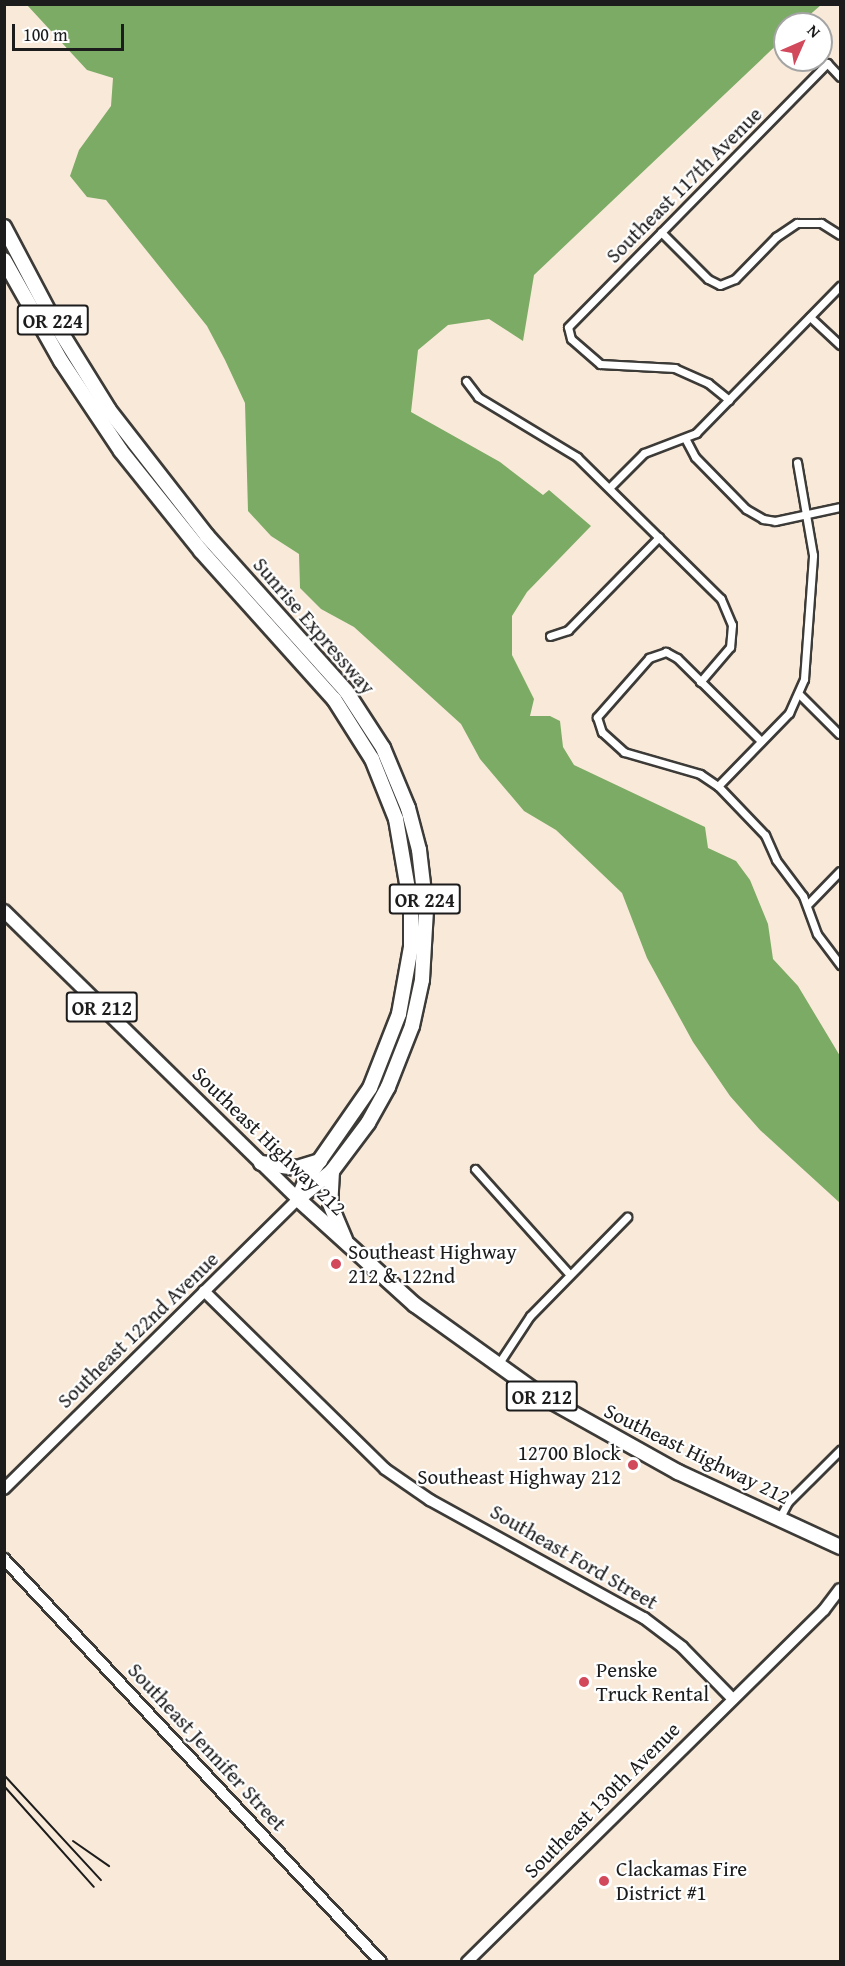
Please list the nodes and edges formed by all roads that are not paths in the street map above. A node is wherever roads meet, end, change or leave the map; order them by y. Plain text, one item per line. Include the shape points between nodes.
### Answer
1 (840, 77) edge
2 (4, 227) edge
3 (661, 232) junction
4 (840, 235) edge
5 (4, 260) edge
6 (840, 286) edge
7 (810, 317) junction
8 (840, 345) edge
9 (466, 381) dead end
10 (729, 400) junction
11 (686, 440) junction
12 (797, 462) dead end
13 (610, 487) junction
14 (840, 507) edge
15 (808, 514) junction
16 (659, 537) junction
17 (550, 636) dead end
18 (700, 682) junction
19 (800, 695) junction
20 (839, 734) dead end
21 (761, 741) junction
22 (718, 786) junction
23 (840, 871) edge
24 (807, 905) junction
25 (4, 911) edge
26 (840, 965) edge
27 (320, 1161) junction
28 (261, 1163) junction
29 (475, 1169) dead end
30 (332, 1171) junction
31 (298, 1199) junction
32 (627, 1217) dead end
33 (347, 1245) junction
34 (570, 1275) junction
35 (204, 1291) junction
36 (496, 1366) junction
37 (840, 1450) edge
38 (4, 1489) edge
39 (779, 1519) junction
40 (840, 1547) edge
41 (4, 1559) edge
42 (840, 1589) edge
43 (732, 1699) junction
44 (381, 1962) edge
45 (467, 1962) edge

1 - 3 street, Southeast 117th Avenue via 827,63
2 - 30 highway, Sunrise Expressway / OR 224 via 52,318 109,410 207,536 346,691 383,748 408,808 419,850 426,909 417,1005 388,1087 368,1123
3 - 4 street via 708,279 720,285 735,279 776,237 797,223 820,224
3 - 10 street, Southeast 117th Avenue via 567,332 600,364 675,368 708,383
5 - 27 highway, Sunrise Expressway / OR 224 via 60,361 121,451 201,551 334,699 372,759 390,799 406,856 411,907 411,946 403,999 392,1038 370,1088
6 - 7 street
7 - 8 street
7 - 10 street
9 - 13 street via 478,397 557,442
10 - 11 street
11 - 13 street via 644,453
11 - 15 street via 695,457 753,515 774,521
12 - 15 street
13 - 16 street
14 - 15 street
15 - 19 street via 813,571
16 - 17 street via 568,630
16 - 18 street via 721,599 730,615 730,647
18 - 21 street
18 - 22 street via 677,657 666,652 649,658 599,710 597,723 616,747 700,774
19 - 20 street
19 - 21 street
21 - 22 street
22 - 24 street via 765,835 776,860
23 - 24 street
24 - 26 street via 818,934
25 - 28 main road, Southeast Highway 212 / OR 212
27 - 28 highway via 297,1168
27 - 31 highway, Sunrise Expressway / OR 224
28 - 31 main road, Southeast Highway 212 / OR 212
29 - 34 street
30 - 31 highway, Sunrise Expressway / OR 224
30 - 33 highway via 330,1204
31 - 33 highway, Southeast Highway 212 / OR 212
31 - 35 street, Southeast 122nd Avenue
32 - 34 street
33 - 36 highway, Southeast Highway 212 / OR 212 via 415,1305
34 - 36 street via 530,1316
35 - 38 street, Southeast 122nd Avenue
35 - 43 street, Southeast Ford Street via 385,1469 430,1500 644,1618 681,1647
36 - 39 highway, Southeast Highway 212 / OR 212 via 627,1445
37 - 39 street via 788,1502
39 - 40 highway, Southeast Highway 212 / OR 212
41 - 44 street, Southeast Jennifer Street
42 - 43 street, Southeast 130th Avenue
43 - 45 street, Southeast 130th Avenue

